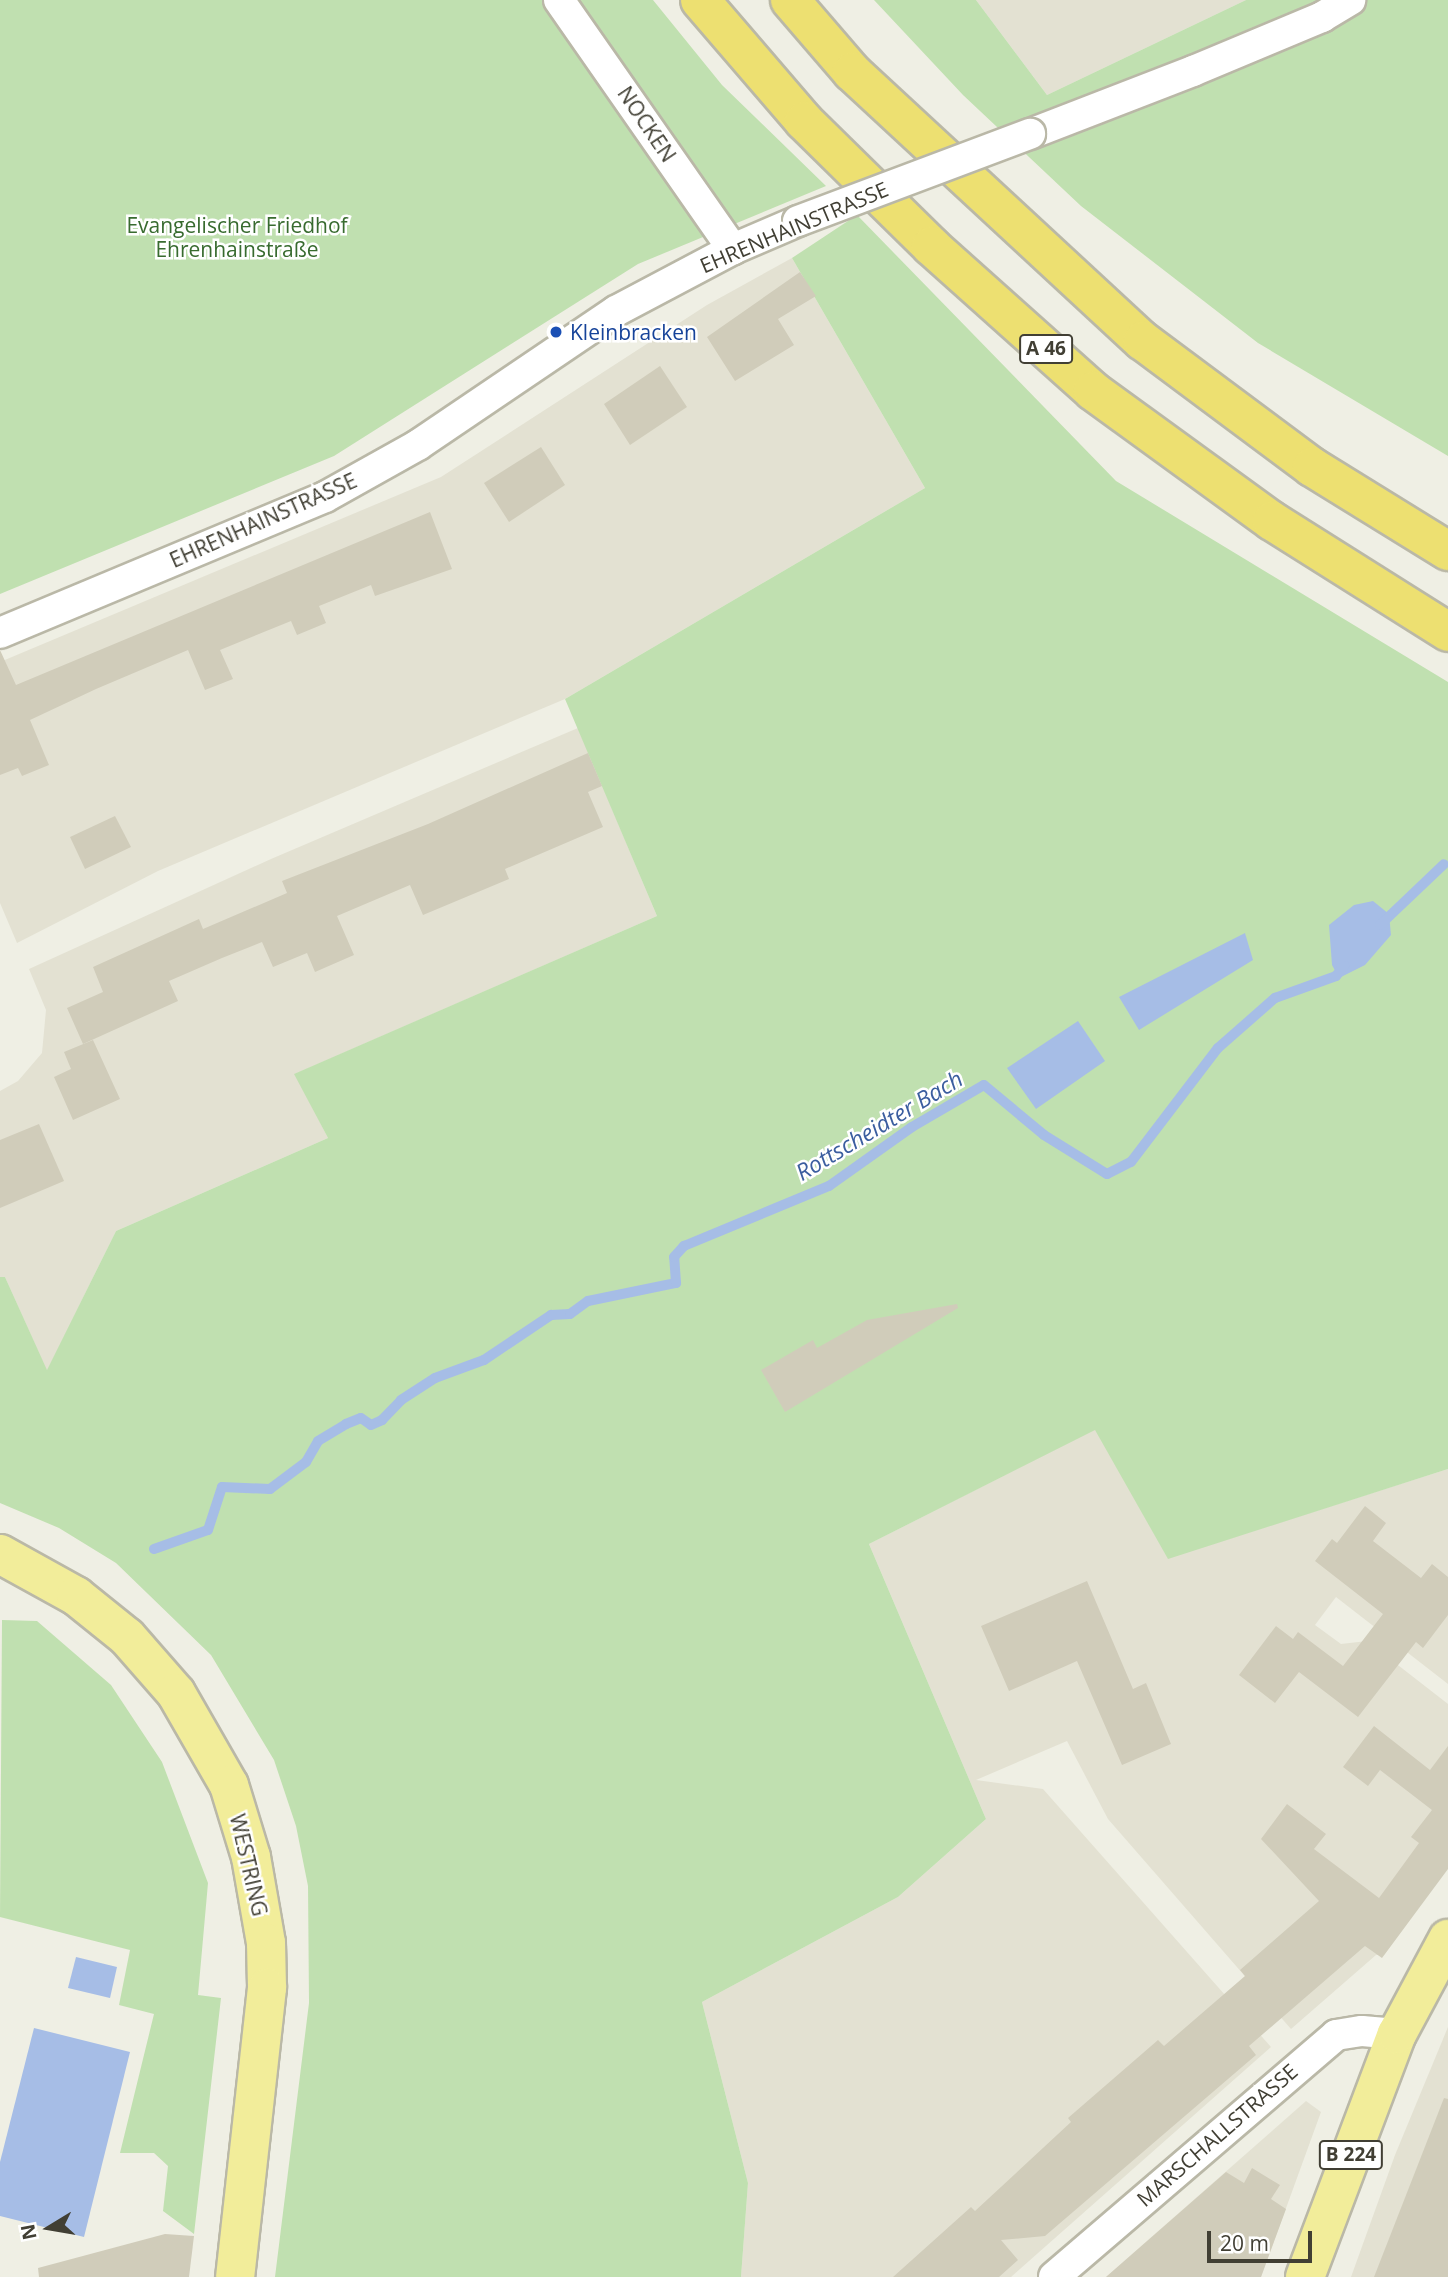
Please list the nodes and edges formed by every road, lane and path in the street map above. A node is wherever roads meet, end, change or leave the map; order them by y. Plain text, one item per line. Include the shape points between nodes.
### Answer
1 (559, 0) edge
2 (700, 0) edge
3 (790, 0) edge
4 (1350, 0) edge
5 (733, 249) junction
6 (1448, 551) edge
7 (1448, 632) edge
8 (0, 633) edge
9 (0, 1555) edge
10 (1448, 1939) edge
11 (1397, 2034) junction
12 (235, 2277) edge
13 (1054, 2277) edge
14 (1306, 2277) edge

1 - 5 street, NOCKEN
2 - 7 highway, A 46 via 804,121 931,246 1093,391 1272,521
3 - 6 highway via 852,72 1143,341 1312,467
4 - 5 street, EHRENHAINSTRASSE, bridge via 1322,17 1194,71
5 - 8 street, EHRENHAINSTRASSE via 616,312 418,445 325,497
9 - 12 main road, WESTRING via 76,1596 127,1637 176,1693 229,1785 251,1857 266,1954 261,2050
10 - 11 main road, B 224
11 - 13 street, MARSCHALLSTRASSE via 1362,2031 1336,2035
11 - 14 main road, B 224

